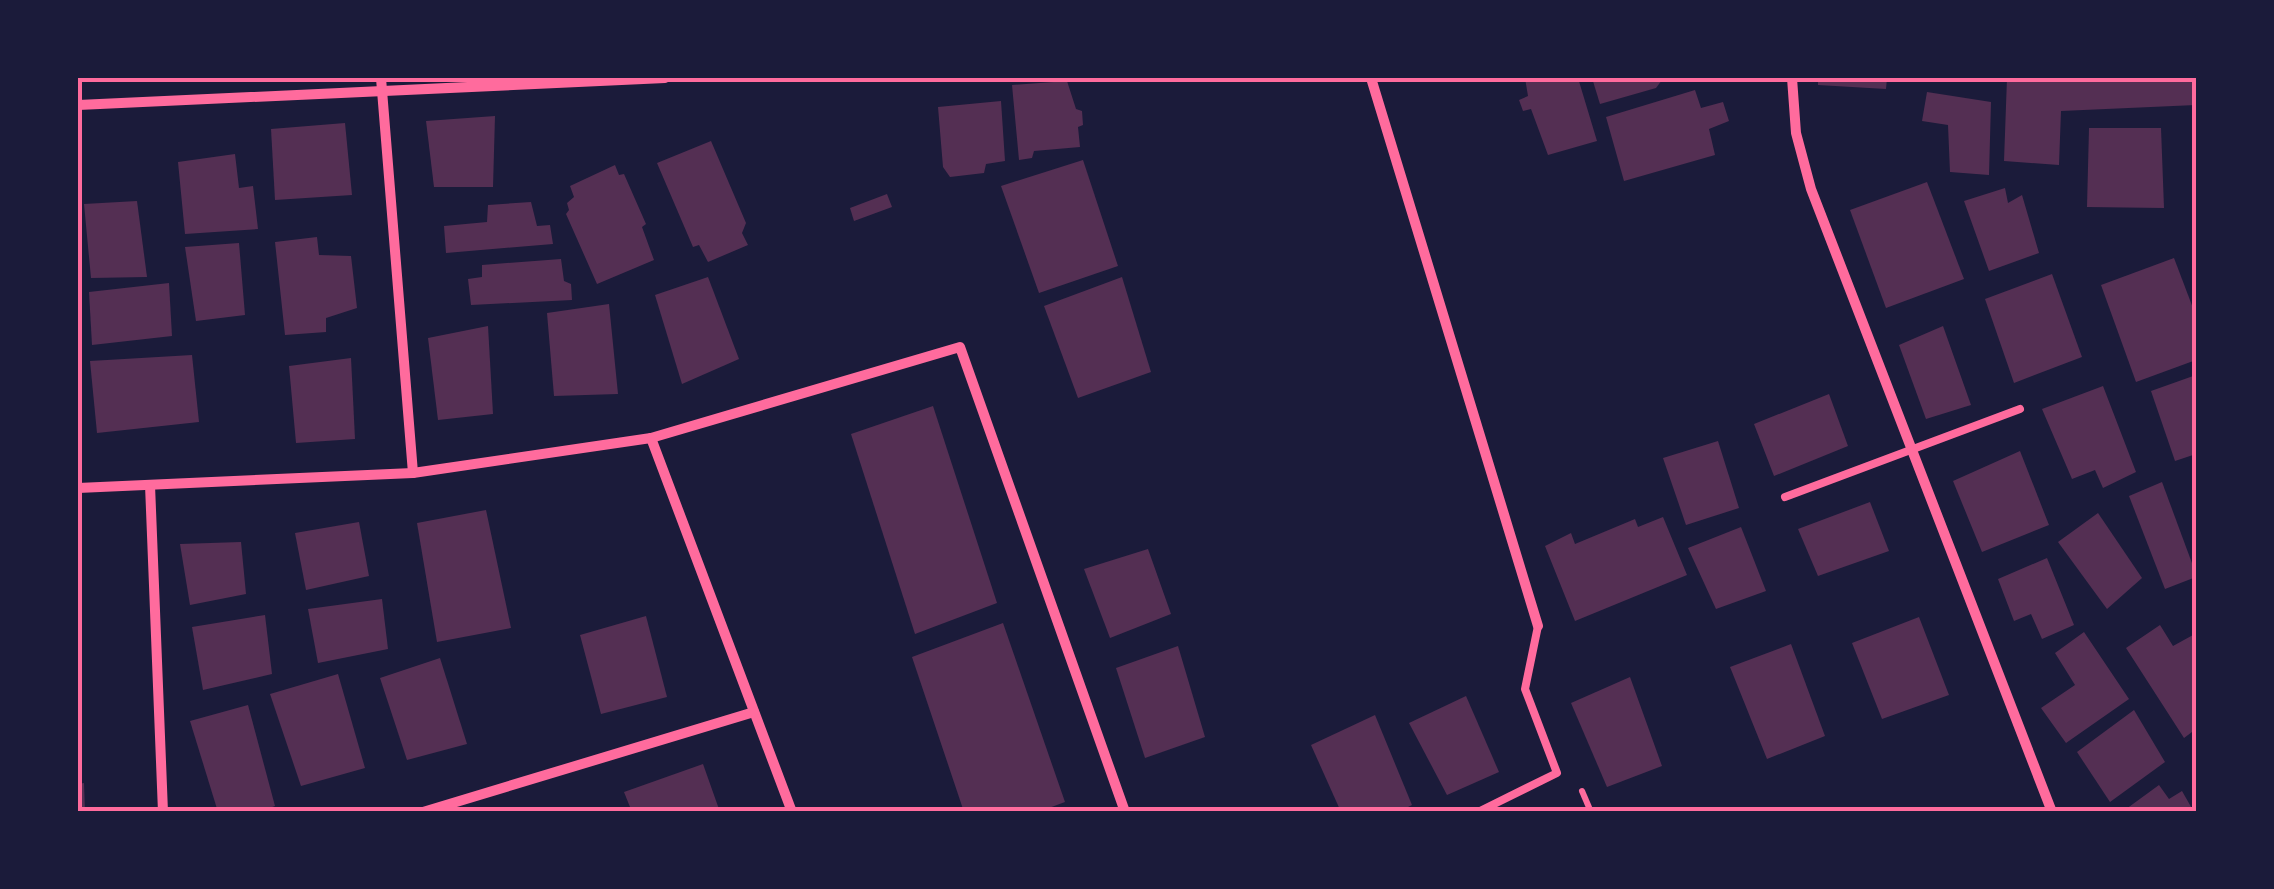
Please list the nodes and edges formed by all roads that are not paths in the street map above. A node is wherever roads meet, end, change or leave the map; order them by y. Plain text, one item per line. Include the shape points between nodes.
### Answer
1 (380, 78) edge
2 (665, 78) edge
3 (1371, 78) edge
4 (1792, 78) edge
5 (380, 91) junction
6 (78, 105) edge
7 (2020, 410) dead end
8 (650, 438) junction
9 (1912, 450) junction
10 (413, 473) junction
11 (150, 485) junction
12 (78, 488) edge
13 (1784, 496) dead end
14 (1538, 626) joint
15 (754, 712) junction
16 (163, 812) edge
17 (423, 812) edge
18 (792, 812) edge
19 (1119, 812) edge
20 (1478, 812) edge
21 (2052, 812) edge

1 - 5 street
2 - 5 street
3 - 14 street
4 - 9 street via 1796,133 1811,190
5 - 6 street
5 - 10 street
7 - 9 lane
8 - 10 street
8 - 15 street
8 - 19 street via 960,347 1124,809
9 - 13 lane
9 - 21 street
10 - 11 street
11 - 12 street
11 - 16 street
14 - 20 lane via 1525,689 1557,773
15 - 17 street
15 - 18 street

